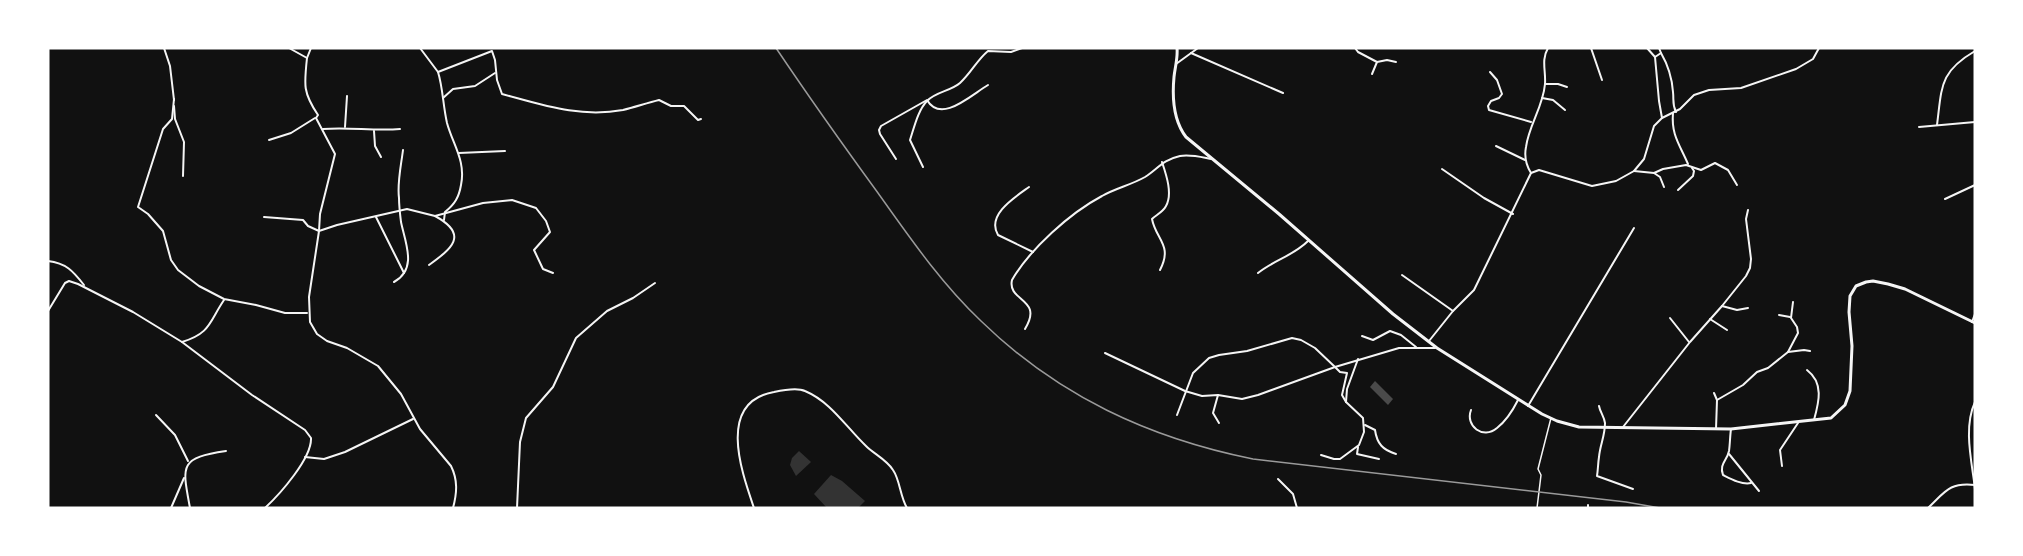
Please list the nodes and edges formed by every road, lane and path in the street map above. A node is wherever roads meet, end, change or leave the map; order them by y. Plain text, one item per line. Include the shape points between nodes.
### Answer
1 (164, 48) edge
2 (289, 48) edge
3 (311, 48) edge
4 (420, 48) edge
5 (1022, 48) edge
6 (1177, 48) edge
7 (1198, 48) edge
8 (1355, 48) edge
9 (1548, 48) edge
10 (1591, 48) edge
11 (1647, 48) edge
12 (1659, 48) edge
13 (1819, 48) edge
14 (493, 50) edge
15 (1975, 51) edge
16 (1191, 53) junction
17 (1661, 53) junction
18 (1655, 57) junction
19 (307, 58) junction
20 (1377, 62) junction
21 (1396, 62) dead end
22 (1176, 65) junction
23 (438, 72) junction
24 (1490, 72) dead end
25 (495, 73) junction
26 (1372, 74) dead end
27 (1602, 80) dead end
28 (1545, 84) junction
29 (988, 85) dead end
30 (1567, 87) dead end
31 (1283, 93) dead end
32 (347, 96) dead end
33 (442, 98) junction
34 (1542, 98) junction
35 (174, 99) junction
36 (927, 100) junction
37 (1565, 110) dead end
38 (1675, 112) junction
39 (1662, 117) junction
40 (316, 118) junction
41 (701, 119) dead end
42 (1533, 122) junction
43 (1975, 122) edge
44 (1937, 125) junction
45 (345, 127) junction
46 (1919, 127) dead end
47 (323, 129) junction
48 (400, 129) dead end
49 (374, 131) junction
50 (269, 140) dead end
51 (1496, 146) dead end
52 (403, 150) dead end
53 (505, 150) dead end
54 (459, 153) junction
55 (381, 157) dead end
56 (896, 159) dead end
57 (1212, 159) junction
58 (1526, 160) junction
59 (1162, 162) junction
60 (1689, 166) junction
61 (923, 167) dead end
62 (1442, 170) dead end
63 (1634, 171) junction
64 (1531, 173) junction
65 (1654, 173) junction
66 (183, 176) dead end
67 (1737, 185) dead end
68 (1975, 185) edge
69 (1029, 187) dead end
70 (1664, 187) dead end
71 (1678, 190) dead end
72 (1945, 199) dead end
73 (401, 210) junction
74 (1748, 210) dead end
75 (444, 214) junction
76 (1513, 214) junction
77 (435, 216) junction
78 (376, 217) junction
79 (264, 218) dead end
80 (444, 220) junction
81 (1634, 228) dead end
82 (319, 231) junction
83 (1308, 241) junction
84 (1033, 252) junction
85 (48, 261) edge
86 (429, 265) dead end
87 (1160, 270) dead end
88 (553, 273) dead end
89 (1258, 273) dead end
90 (404, 274) junction
91 (1402, 274) dead end
92 (394, 282) dead end
93 (655, 283) dead end
94 (86, 287) junction
95 (224, 299) junction
96 (1793, 302) dead end
97 (1722, 306) junction
98 (1748, 308) dead end
99 (48, 311) edge
100 (1453, 311) junction
101 (309, 313) junction
102 (1975, 314) edge
103 (1779, 315) dead end
104 (1670, 318) dead end
105 (1791, 318) junction
106 (1710, 319) junction
107 (1973, 322) edge
108 (1025, 328) dead end
109 (1727, 330) dead end
110 (1362, 336) dead end
111 (1429, 341) junction
112 (182, 342) junction
113 (1690, 342) junction
114 (1416, 347) junction
115 (1437, 348) junction
116 (1810, 351) dead end
117 (1788, 352) junction
118 (1105, 353) dead end
119 (1359, 359) junction
120 (1335, 367) junction
121 (1806, 370) dead end
122 (1185, 391) junction
123 (1714, 393) dead end
124 (1218, 395) junction
125 (1518, 400) junction
126 (1717, 400) junction
127 (1346, 402) junction
128 (1975, 402) edge
129 (1528, 406) junction
130 (1599, 406) dead end
131 (1471, 410) dead end
132 (156, 415) dead end
133 (1177, 415) dead end
134 (1551, 418) junction
135 (413, 419) junction
136 (1814, 420) junction
137 (1220, 423) dead end
138 (1798, 423) junction
139 (1365, 425) junction
140 (1605, 427) junction
141 (1623, 427) junction
142 (1716, 429) junction
143 (1731, 429) junction
144 (1359, 445) junction
145 (226, 451) dead end
146 (1396, 454) dead end
147 (1728, 454) junction
148 (1321, 455) dead end
149 (305, 457) junction
150 (1379, 459) dead end
151 (188, 462) junction
152 (1782, 466) dead end
153 (184, 477) junction
154 (1278, 479) dead end
155 (1751, 483) junction
156 (1975, 487) edge
157 (1633, 489) dead end
158 (1759, 491) dead end
159 (171, 508) edge
160 (190, 508) edge
161 (265, 508) edge
162 (453, 508) edge
163 (517, 508) edge
164 (754, 508) edge
165 (907, 508) edge
166 (1297, 508) edge
167 (1537, 508) edge
168 (1928, 508) edge

1 - 35 street
2 - 19 street
3 - 19 street
4 - 23 street
5 - 36 street via 1011,52 988,51 957,86
6 - 22 street
7 - 16 street
8 - 20 street
9 - 28 street via 1544,57
10 - 27 street
11 - 18 street
12 - 17 street
13 - 38 street via 1813,59 1796,69 1741,88 1698,93
14 - 23 street
14 - 25 street
15 - 44 street via 1950,69 1944,79
16 - 22 street
16 - 31 street
17 - 18 street
17 - 38 street via 1668,65
18 - 39 street
19 - 40 street via 304,84
20 - 21 street
20 - 26 street
22 - 57 street via 1173,98 1179,126 1186,138
23 - 33 street
24 - 42 street via 1502,94 1491,100 1489,110
25 - 33 street via 475,86 453,89
25 - 41 street via 502,94 569,112 625,109 659,100 671,106 684,106
28 - 30 street
28 - 34 street
29 - 36 street via 948,110 935,109
32 - 45 street
33 - 54 street
34 - 37 street via 1553,100
34 - 42 street
35 - 66 street via 184,142
35 - 95 street via 172,120 163,129 138,207 163,231 178,270
36 - 56 street via 881,126 879,130
36 - 61 street via 910,140
38 - 39 street
38 - 60 street via 1675,137
39 - 63 street via 1654,126 1644,159
40 - 47 street
40 - 50 street
42 - 58 street via 1525,148
43 - 44 street
44 - 46 street
45 - 47 street
45 - 49 street
47 - 82 street via 335,154
48 - 49 street
49 - 55 street
51 - 58 street
52 - 73 street
53 - 54 street
54 - 75 street via 463,174 459,195
57 - 59 street via 1189,155
57 - 83 street
58 - 64 street
59 - 84 street via 1146,176 1103,195
59 - 87 street via 1168,202 1152,219 1166,253
60 - 65 street
60 - 67 street via 1701,170 1715,163 1728,170
60 - 71 street via 1695,171 1693,177
62 - 76 street
63 - 64 street via 1616,181 1592,186 1539,171
63 - 65 street
64 - 76 street
65 - 70 street
68 - 72 street
69 - 84 street via 1000,211 996,229 998,235
73 - 77 street
73 - 78 street
73 - 90 street via 409,248
74 - 97 street via 1750,268
75 - 77 street
75 - 80 street
75 - 88 street via 512,200 536,208 550,232 534,250 543,269
76 - 100 street via 1474,290
77 - 80 street
78 - 82 street
78 - 90 street
79 - 82 street via 303,220
80 - 86 street via 453,231 452,245
81 - 129 street
82 - 101 street
83 - 89 street via 1295,253
83 - 111 street
84 - 108 street via 1011,286 1031,313
85 - 94 street via 73,270
90 - 92 street
91 - 100 street
93 - 163 street via 607,311 576,338 553,387 526,418 519,448
94 - 99 street via 65,283
94 - 112 street
95 - 101 street via 285,313
95 - 112 street via 212,323 197,337
96 - 105 street
97 - 98 street
97 - 106 street
100 - 111 street
101 - 135 street via 317,334 378,366 401,394
102 - 107 street
103 - 105 street
104 - 113 street
105 - 117 street via 1798,333
106 - 109 street
106 - 113 street
107 - 136 street via 1888,284 1873,281 1856,286 1850,296 1850,391 1838,413
110 - 114 street via 1373,340 1390,331
111 - 115 street
112 - 149 street via 305,430 311,438
113 - 141 street
114 - 115 street
114 - 119 street
115 - 125 street
116 - 117 street
117 - 126 street
118 - 122 street
119 - 120 street
119 - 127 street
120 - 122 street via 1308,343 1285,339 1209,358 1193,373
120 - 124 street via 1248,398
120 - 127 street via 1347,373 1342,395
121 - 136 street via 1818,388
122 - 124 street
122 - 133 street
123 - 126 street
124 - 137 street via 1213,413
125 - 129 street
125 - 131 street via 1491,432 1482,433 1474,428
126 - 142 street
127 - 139 street
128 - 156 street via 1969,438
129 - 134 street
130 - 140 street
132 - 151 street via 175,435
134 - 140 street via 1579,427
134 - 167 street via 1538,469 1541,475
135 - 149 street via 345,452 324,459
135 - 162 street via 455,472
136 - 138 street
138 - 143 street
138 - 152 street via 1780,450
139 - 144 street
139 - 146 street via 1375,430 1384,450
140 - 141 street
140 - 157 street via 1597,476
141 - 142 street
142 - 143 street
143 - 147 street
144 - 148 street via 1340,459
144 - 150 street via 1357,454
145 - 151 street
147 - 155 street
147 - 155 street via 1720,469 1723,475
149 - 161 street via 284,489
151 - 153 street
153 - 159 street
153 - 160 street
154 - 166 street via 1293,494
155 - 158 street
156 - 168 street via 1953,485
164 - 165 street via 737,450 742,414 757,398 798,389 830,407 867,447 887,462

